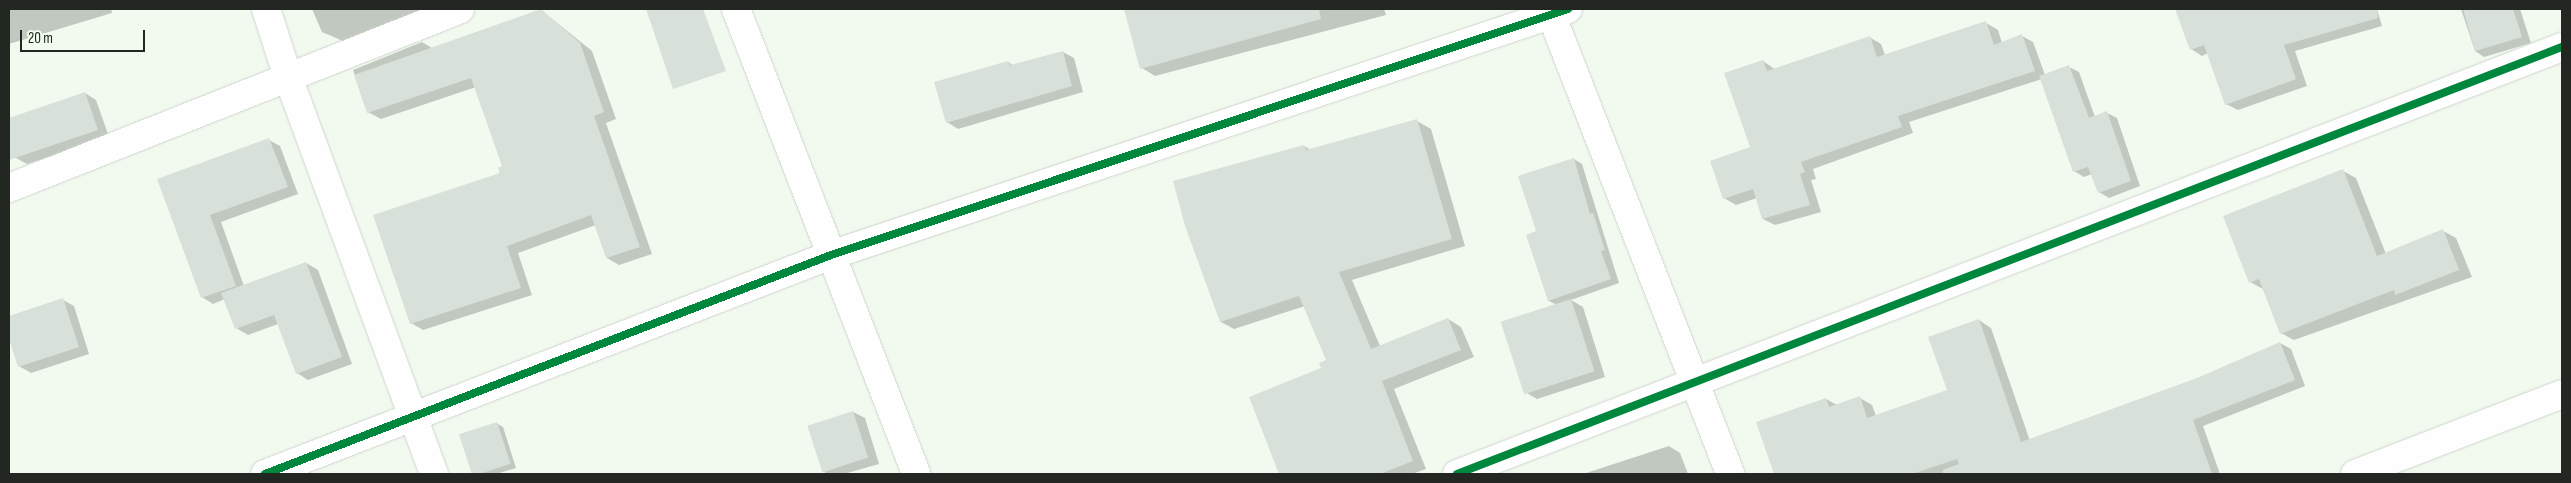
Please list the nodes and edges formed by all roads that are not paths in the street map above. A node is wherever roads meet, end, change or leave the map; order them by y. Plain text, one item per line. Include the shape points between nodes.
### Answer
1 (266, 9) edge
2 (460, 9) edge
3 (742, 10) edge
4 (1560, 11) edge
5 (2562, 47) edge
6 (288, 77) junction
7 (9, 188) edge
8 (832, 256) junction
9 (1694, 383) junction
10 (2562, 394) edge
11 (413, 417) junction
12 (265, 474) edge
13 (434, 474) edge
14 (916, 474) edge
15 (1457, 474) edge
16 (1730, 474) edge
17 (2356, 474) edge

1 - 6 street
2 - 6 street
3 - 8 street
4 - 8 street
4 - 9 street
5 - 9 street
6 - 7 street
6 - 11 street
8 - 11 street
8 - 14 street
9 - 15 street
9 - 16 street
10 - 17 street
11 - 12 street
11 - 13 street

